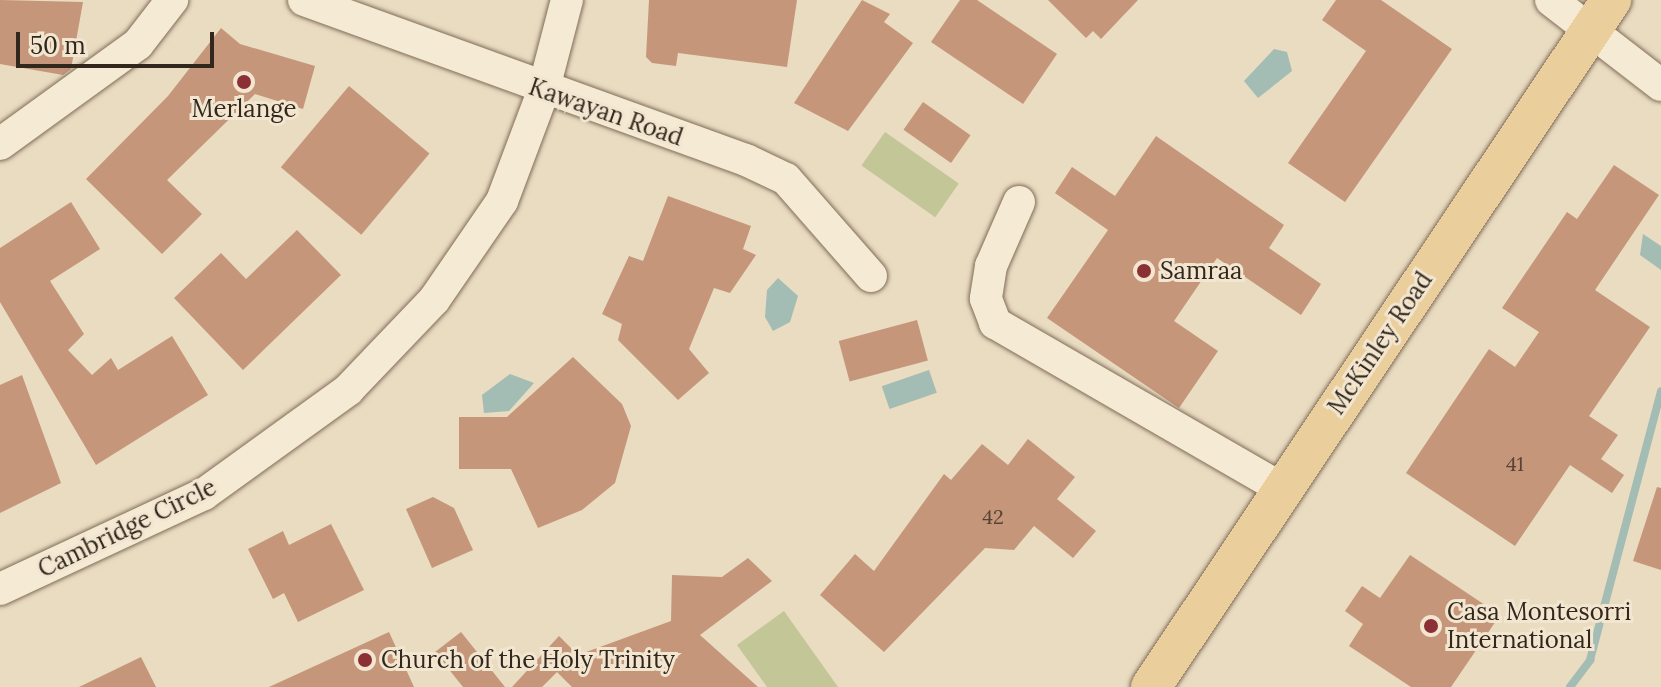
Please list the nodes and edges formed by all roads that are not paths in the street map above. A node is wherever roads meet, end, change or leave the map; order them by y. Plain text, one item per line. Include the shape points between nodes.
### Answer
1 (172, 0) edge
2 (304, 0) edge
3 (567, 0) edge
4 (1551, 0) edge
5 (1600, 15) edge
6 (1661, 85) edge
7 (543, 92) junction
8 (0, 144) edge
9 (1019, 202) dead end
10 (871, 276) dead end
11 (1282, 489) junction
12 (0, 589) edge
13 (1151, 687) edge

1 - 8 street via 138,44
2 - 7 street, Kawayan Road
3 - 7 street, Cambridge Circle
4 - 5 street
5 - 6 street
5 - 11 main road, McKinley Road
7 - 10 street, Kawayan Road via 786,179
7 - 12 street, Cambridge Circle via 502,201 434,300 348,390 204,494
9 - 11 street via 987,284 995,323
11 - 13 main road, McKinley Road

